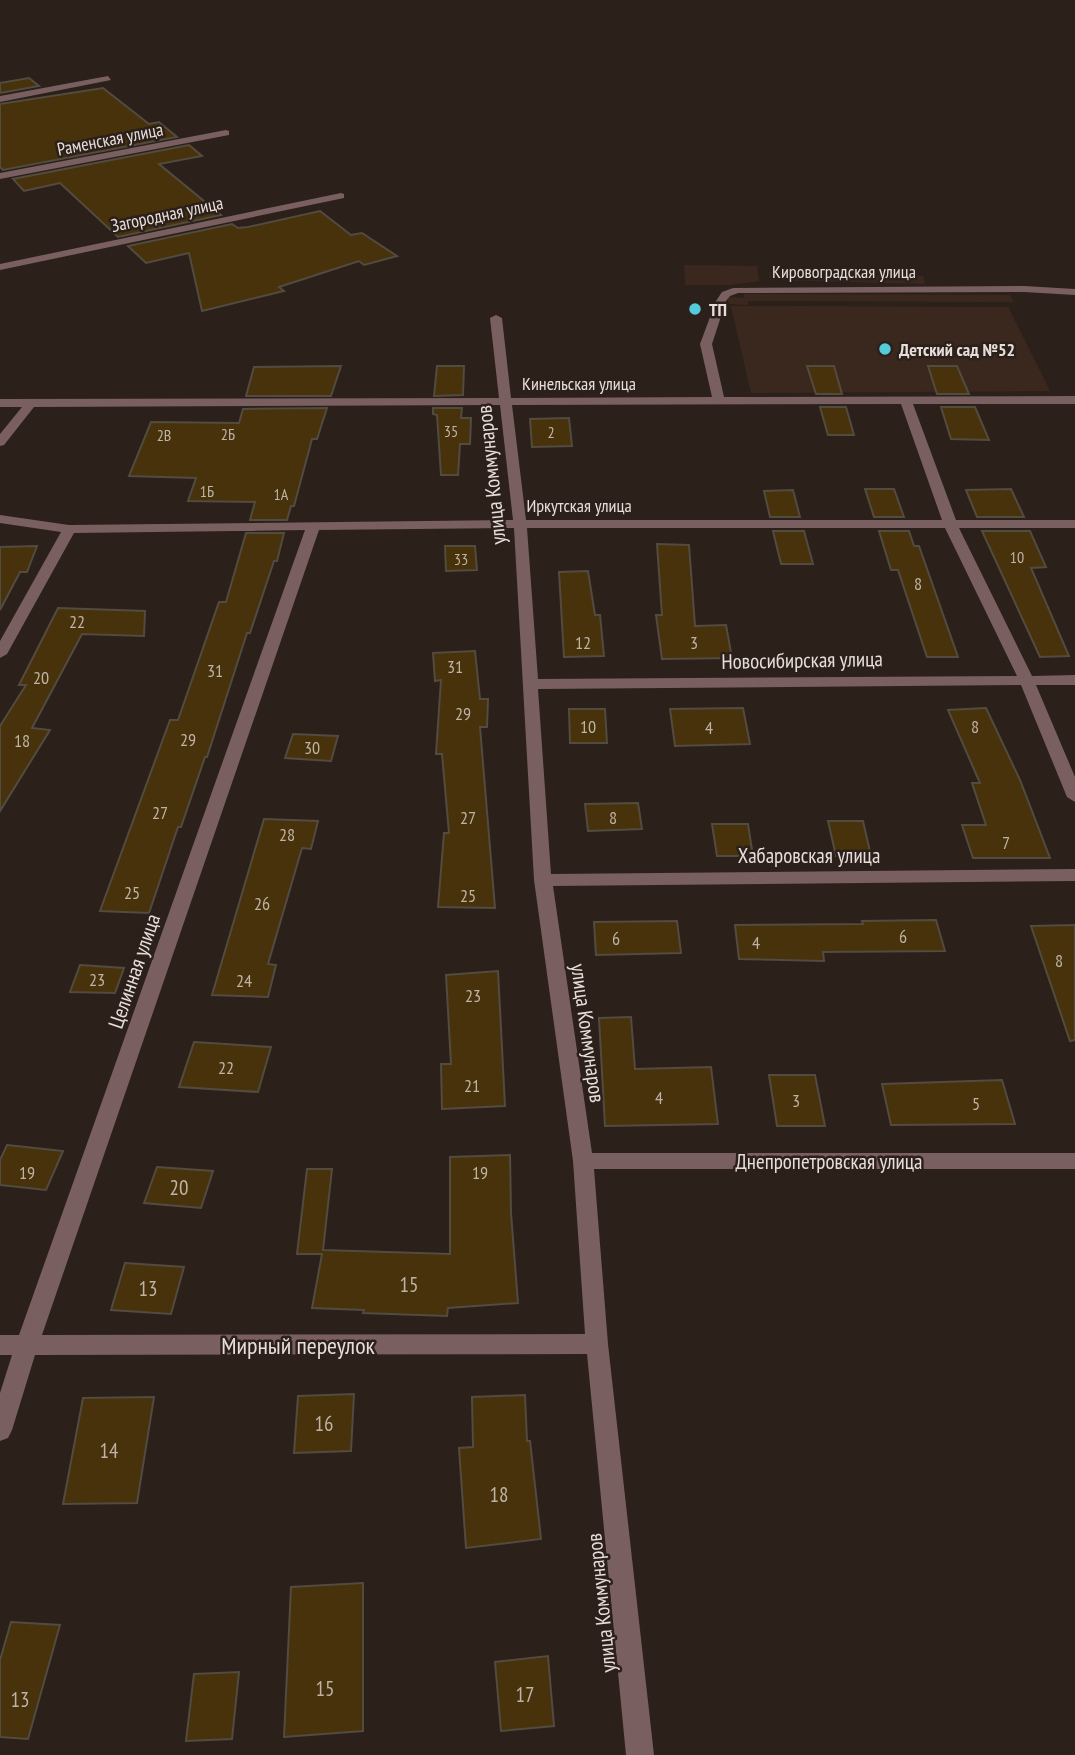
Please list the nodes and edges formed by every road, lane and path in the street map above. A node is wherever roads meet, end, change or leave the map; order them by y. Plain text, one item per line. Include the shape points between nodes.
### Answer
1 (108, 78) dead end
2 (0, 99) edge
3 (226, 132) dead end
4 (0, 176) edge
5 (341, 196) dead end
6 (0, 267) edge
7 (1075, 292) edge
8 (496, 318) dead end
9 (506, 400) junction
10 (719, 400) junction
11 (906, 400) junction
12 (1075, 400) edge
13 (0, 403) edge
14 (31, 403) junction
15 (0, 442) edge
16 (0, 519) edge
17 (520, 524) junction
18 (1075, 524) edge
19 (951, 526) junction
20 (313, 527) junction
21 (69, 529) junction
22 (0, 654) edge
23 (1026, 679) junction
24 (1075, 680) edge
25 (529, 684) junction
26 (1075, 797) edge
27 (1075, 875) edge
28 (542, 880) junction
29 (583, 1161) junction
30 (1075, 1161) edge
31 (597, 1344) junction
32 (0, 1345) edge
33 (27, 1345) junction
34 (0, 1430) edge
35 (640, 1755) edge

1 - 2 street
3 - 4 street, Раменская улица
5 - 6 street, Загородная улица
7 - 10 street, Кировоградская улица via 737,290 721,300 706,344
8 - 9 street, улица Коммунаров
9 - 10 street, Кинельская улица
9 - 14 street, Кинельская улица
9 - 17 street, улица Коммунаров
10 - 11 street, Кинельская улица
11 - 12 street, Кинельская улица
11 - 19 street
13 - 14 street, Кинельская улица
14 - 15 street
16 - 21 street, Иркутская улица
17 - 19 street, Иркутская улица
17 - 20 street, Иркутская улица
17 - 25 street, улица Коммунаров
18 - 19 street, Иркутская улица
19 - 23 street
20 - 21 street, Иркутская улица
20 - 33 street, Целинная улица
21 - 22 street
23 - 24 street, Новосибирская улица
23 - 25 street, Новосибирская улица
23 - 26 street
25 - 28 street, улица Коммунаров
27 - 28 street, Хабаровская улица
28 - 29 street, улица Коммунаров
29 - 30 street, Днепропетровская улица
29 - 31 street, улица Коммунаров
31 - 33 street, Мирный переулок
31 - 35 street, улица Коммунаров
32 - 33 street, Мирный переулок
33 - 34 street, Целинная улица

